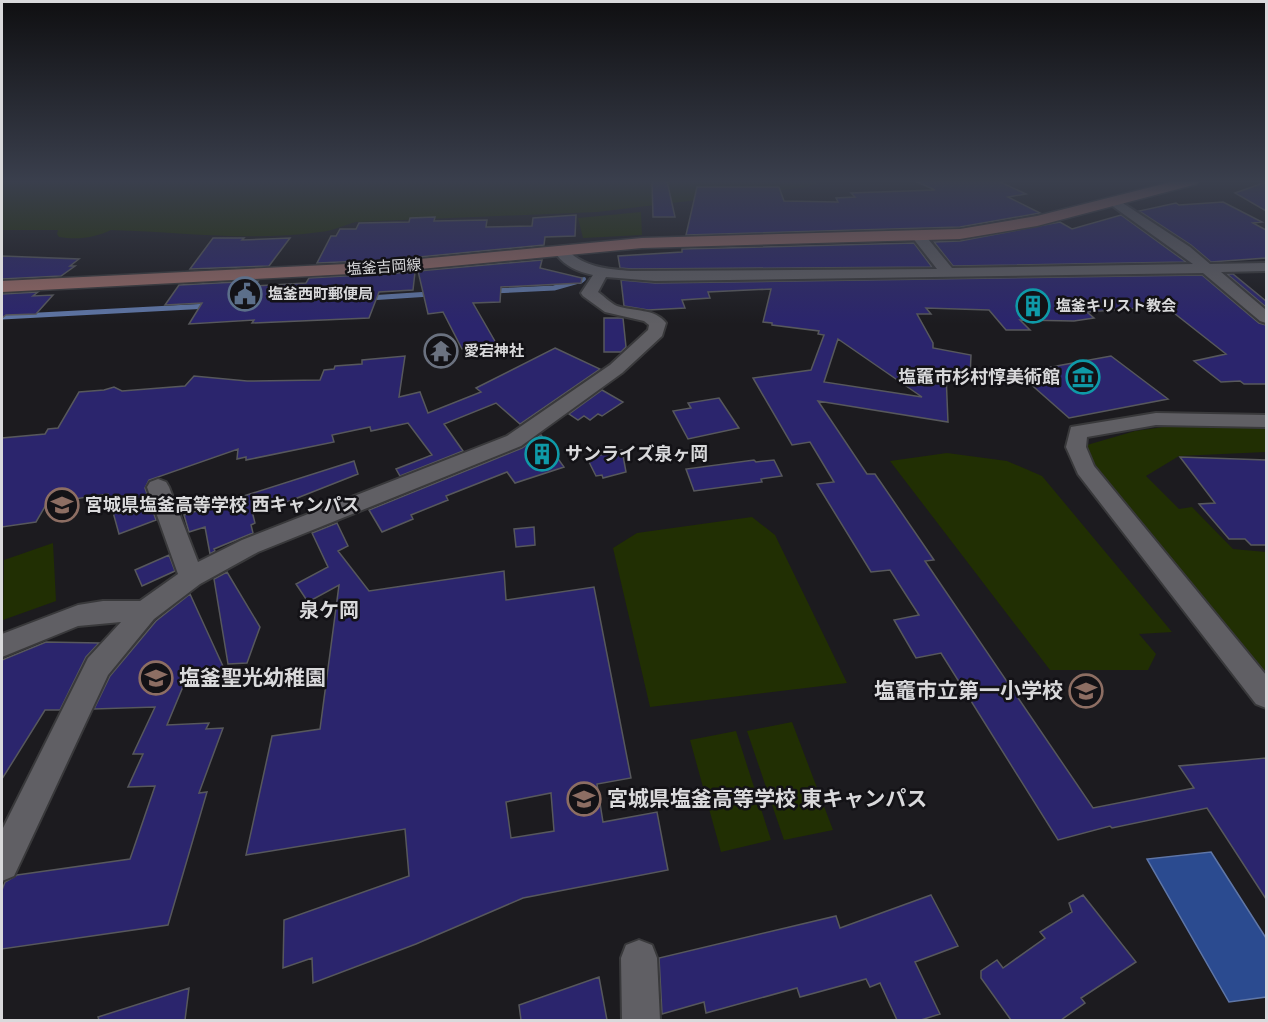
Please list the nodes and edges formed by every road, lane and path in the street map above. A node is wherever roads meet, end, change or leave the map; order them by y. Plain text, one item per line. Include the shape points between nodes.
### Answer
1 (1003, 229) edge
2 (1156, 229) edge
3 (919, 237) junction
4 (560, 250) junction
5 (1266, 267) edge
6 (1208, 268) junction
7 (603, 271) junction
8 (948, 273) junction
9 (2, 287) edge
10 (1266, 318) edge
11 (1266, 421) edge
12 (159, 487) dead end
13 (191, 577) junction
14 (145, 612) junction
15 (2, 646) edge
16 (1266, 695) edge
17 (2, 864) edge
18 (639, 958) dead end
19 (641, 1020) edge

1 - 3 main road, 塩釜吉岡線
2 - 6 street
3 - 4 main road, 塩釜吉岡線 via 709,240
3 - 8 street
4 - 7 street via 570,263
4 - 9 main road, 塩釜吉岡線 via 388,267
5 - 6 street
6 - 8 street
6 - 10 street
7 - 8 street via 655,276
7 - 13 street via 589,293 611,309 649,317 658,323 656,332 616,369 514,441 250,546
11 - 16 street via 1156,419 1078,432 1076,447 1086,469
12 - 13 street
13 - 14 street
14 - 15 street via 90,613
14 - 17 street via 98,667
18 - 19 street

